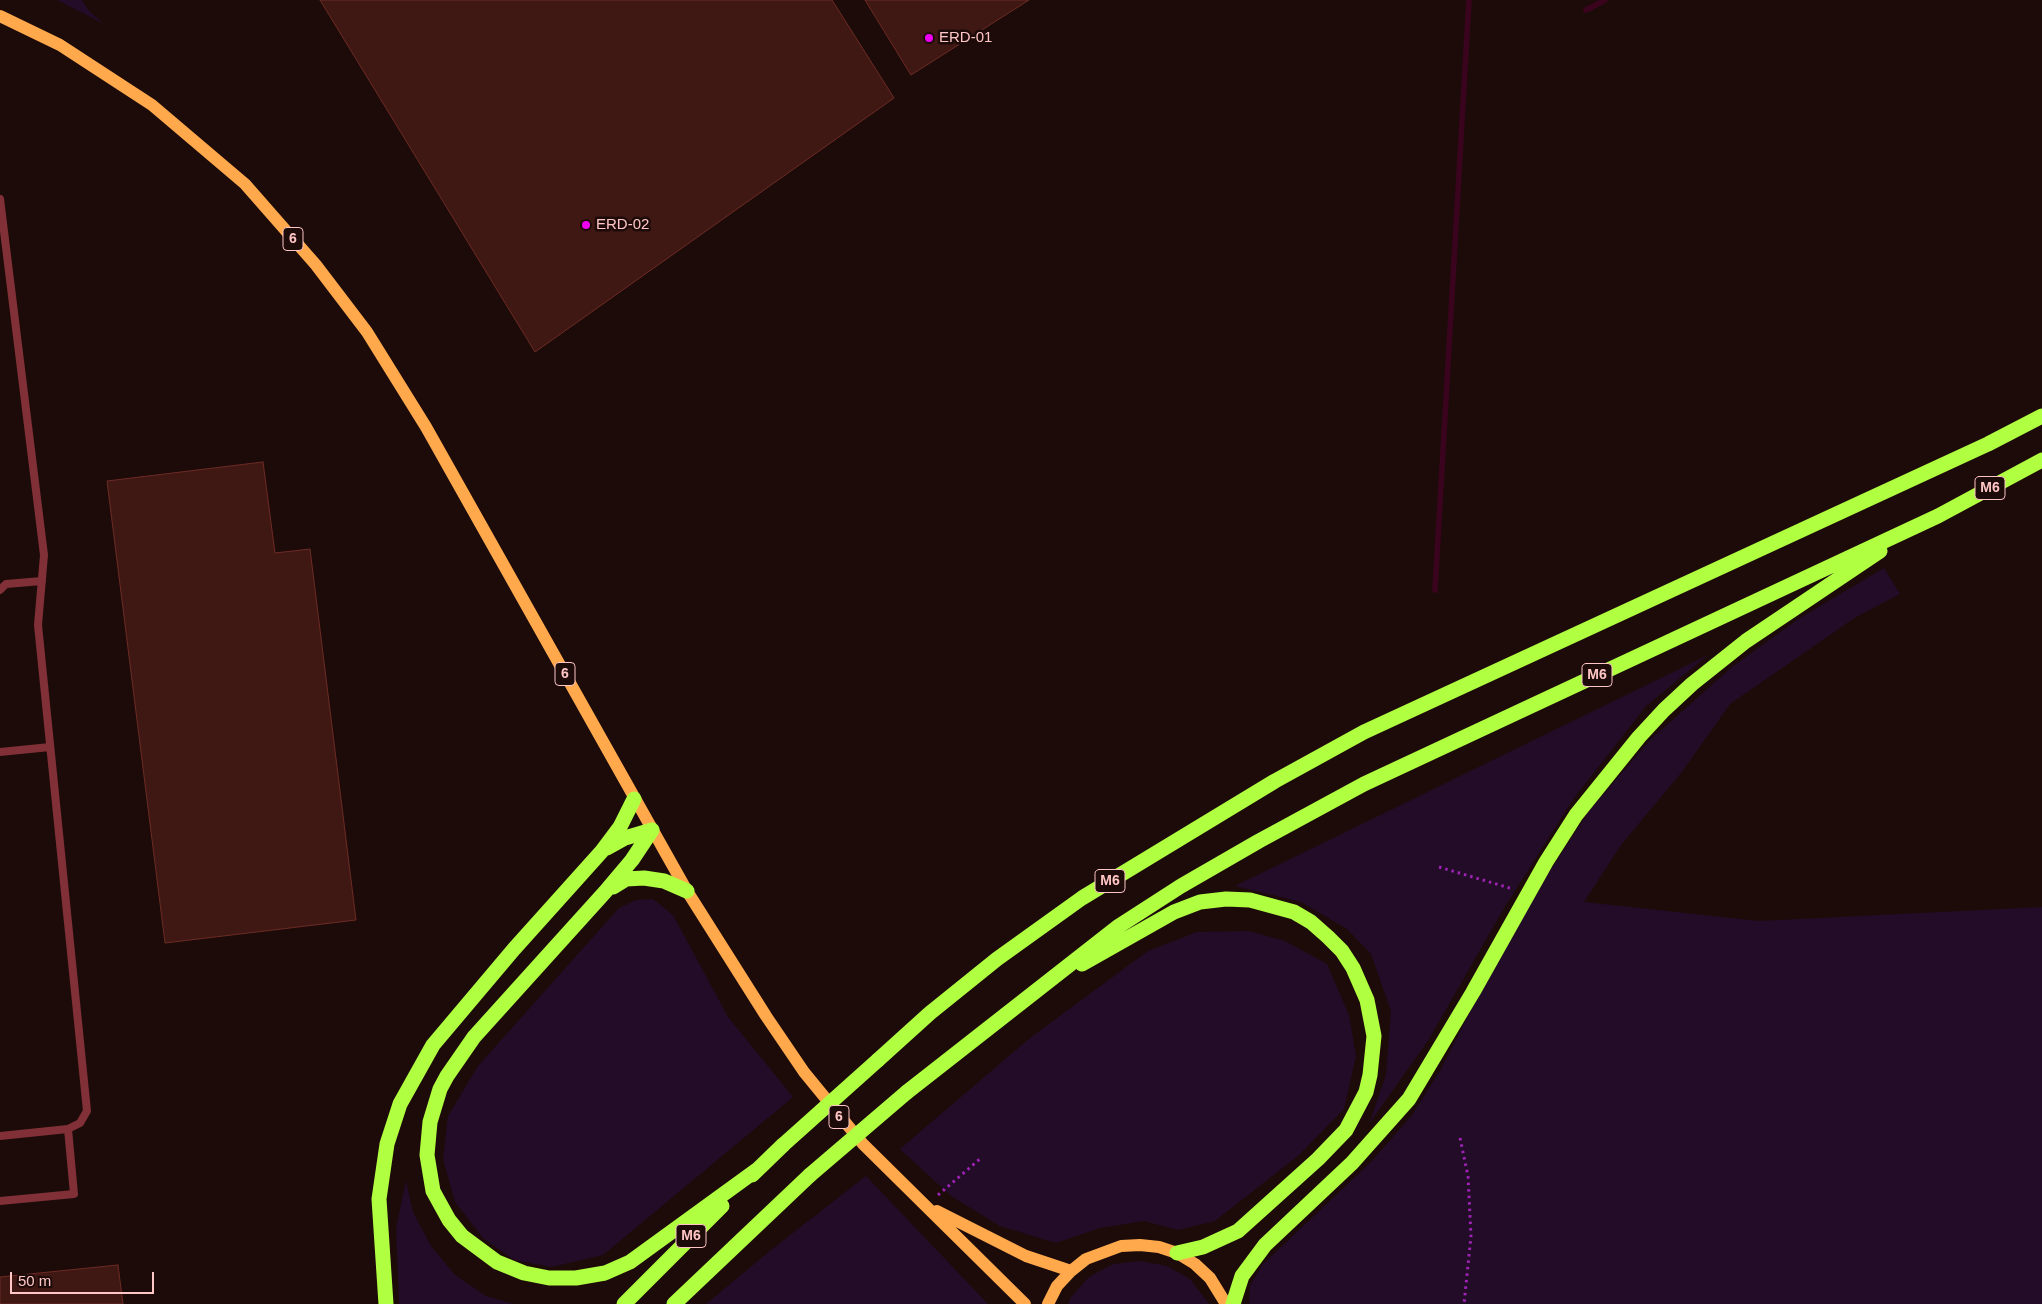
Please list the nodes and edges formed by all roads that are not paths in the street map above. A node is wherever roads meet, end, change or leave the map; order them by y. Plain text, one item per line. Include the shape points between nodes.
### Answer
1 (0, 16) edge
2 (0, 199) edge
3 (4, 256) edge
4 (2042, 416) edge
5 (2042, 460) edge
6 (1938, 516) junction
7 (42, 581) junction
8 (0, 590) edge
9 (50, 746) junction
10 (0, 752) edge
11 (634, 799) junction
12 (652, 830) junction
13 (602, 851) junction
14 (687, 891) junction
15 (605, 892) junction
16 (1031, 993) junction
17 (68, 1129) junction
18 (0, 1136) edge
19 (758, 1169) junction
20 (0, 1201) edge
21 (926, 1206) junction
22 (1177, 1253) junction
23 (1071, 1270) junction
24 (386, 1304) edge
25 (624, 1304) edge
26 (674, 1304) edge
27 (1025, 1304) edge
28 (1048, 1304) edge
29 (1226, 1304) edge
30 (1234, 1304) edge

1 - 11 main road, 6 via 60,45 152,105 245,184 316,265 367,332 426,427
2 - 3 lane
3 - 7 lane via 44,555
4 - 19 highway, M6, bridge via 1988,444 1364,732 1276,781 1082,898 997,959 930,1013
5 - 6 highway, M6
6 - 16 highway, M6 via 1364,784 1181,886 1119,926
6 - 30 highway via 1746,640 1692,684 1639,737 1571,823 1409,1099 1352,1163 1266,1245 1242,1276
7 - 8 lane via 6,584
7 - 9 lane via 38,625
9 - 10 lane
9 - 17 lane via 87,1111 80,1123
11 - 12 main road, 6
11 - 13 highway via 620,827
12 - 13 highway via 625,838
12 - 14 main road, 6
12 - 15 highway
13 - 24 highway via 514,948 433,1045 400,1104 387,1144 379,1198
14 - 15 highway via 664,881 644,878 626,880
14 - 21 main road, 6 via 804,1072 864,1144
15 - 19 highway via 474,1037 440,1089 430,1122 427,1155 440,1205 462,1236 497,1262 549,1278 576,1278 605,1273 645,1254
16 - 22 highway via 1174,912 1200,902 1226,899 1250,900 1294,912 1328,937 1353,968 1371,1018 1374,1054 1366,1092 1346,1130 1318,1160 1238,1231 1203,1247
16 - 26 highway, M6, bridge via 810,1175
17 - 18 lane
17 - 20 lane via 74,1194
19 - 25 highway, M6
21 - 23 main road, 6 via 1026,1256
21 - 27 main road, 6
22 - 23 main road via 1150,1246 1121,1246 1086,1259
22 - 29 main road via 1210,1278
23 - 28 main road via 1057,1286

